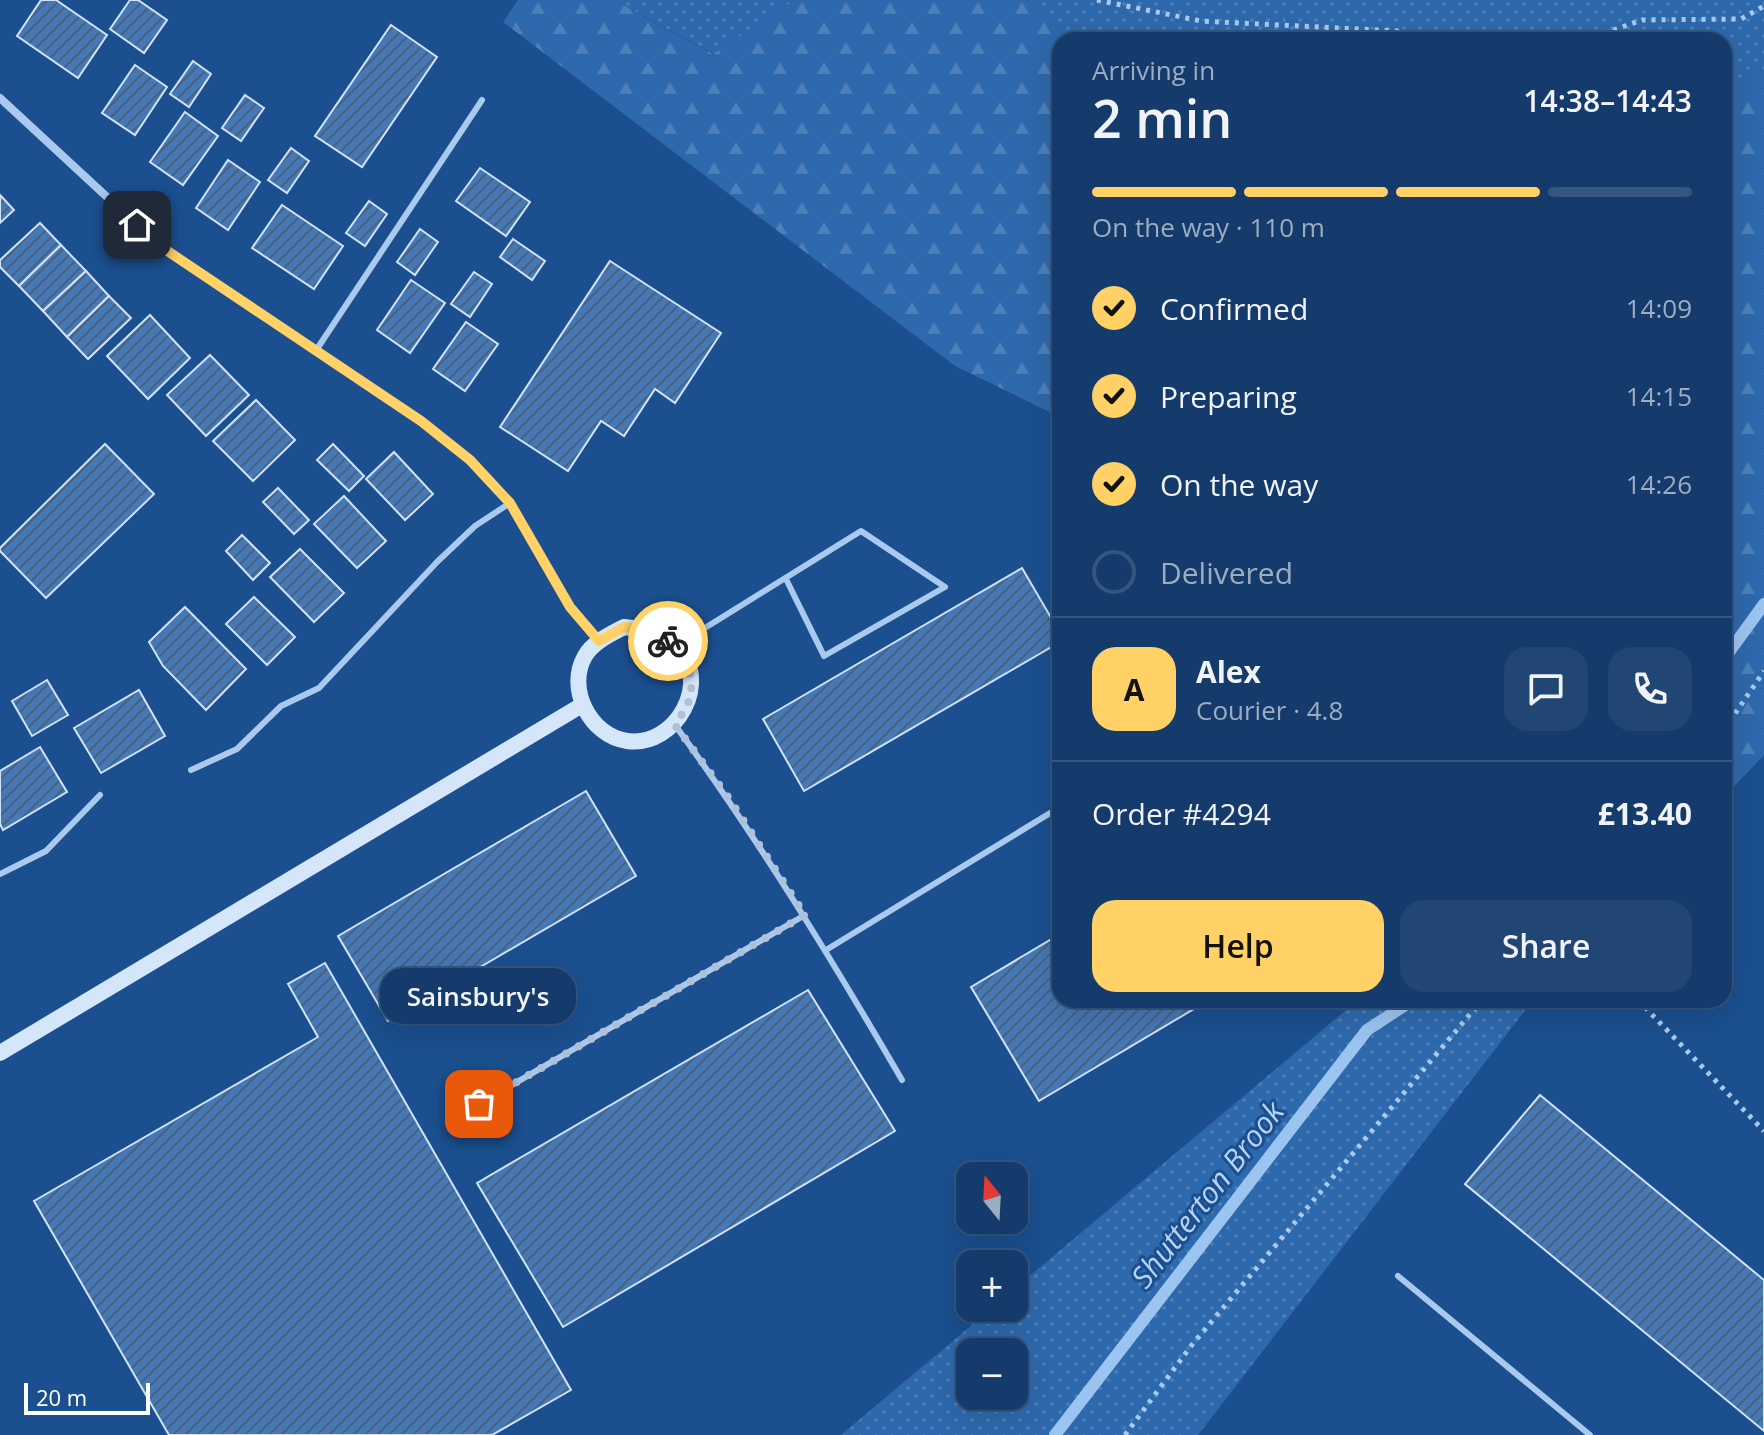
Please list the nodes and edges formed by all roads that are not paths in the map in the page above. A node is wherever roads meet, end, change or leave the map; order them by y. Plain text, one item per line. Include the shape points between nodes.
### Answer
1 (0, 98) edge
2 (482, 100) dead end
3 (315, 352) junction
4 (510, 503) junction
5 (786, 579) junction
6 (599, 641) junction
7 (676, 646) junction
8 (582, 705) junction
9 (675, 725) junction
10 (191, 770) dead end
11 (100, 795) dead end
12 (1052, 812) edge
13 (0, 874) edge
14 (805, 915) junction
15 (826, 950) junction
16 (0, 1053) edge
17 (902, 1080) dead end
18 (479, 1104) dead end
19 (1398, 1276) dead end
20 (1590, 1435) edge

1 - 3 street via 160,246
2 - 3 lane
3 - 4 street via 421,421 470,460
4 - 6 street via 570,607
4 - 10 lane via 475,526 437,562 319,688 281,706 237,749
5 - 5 lane via 861,531 945,587 824,656
5 - 7 lane
6 - 7 street via 624,627 652,631
6 - 8 street via 585,655 578,681
7 - 9 street via 689,668 690,697
8 - 9 street via 599,729 626,741 652,739
8 - 16 street
9 - 14 lane
11 - 13 lane via 46,851
12 - 15 lane
14 - 15 lane
14 - 18 lane
15 - 17 lane
19 - 20 lane

